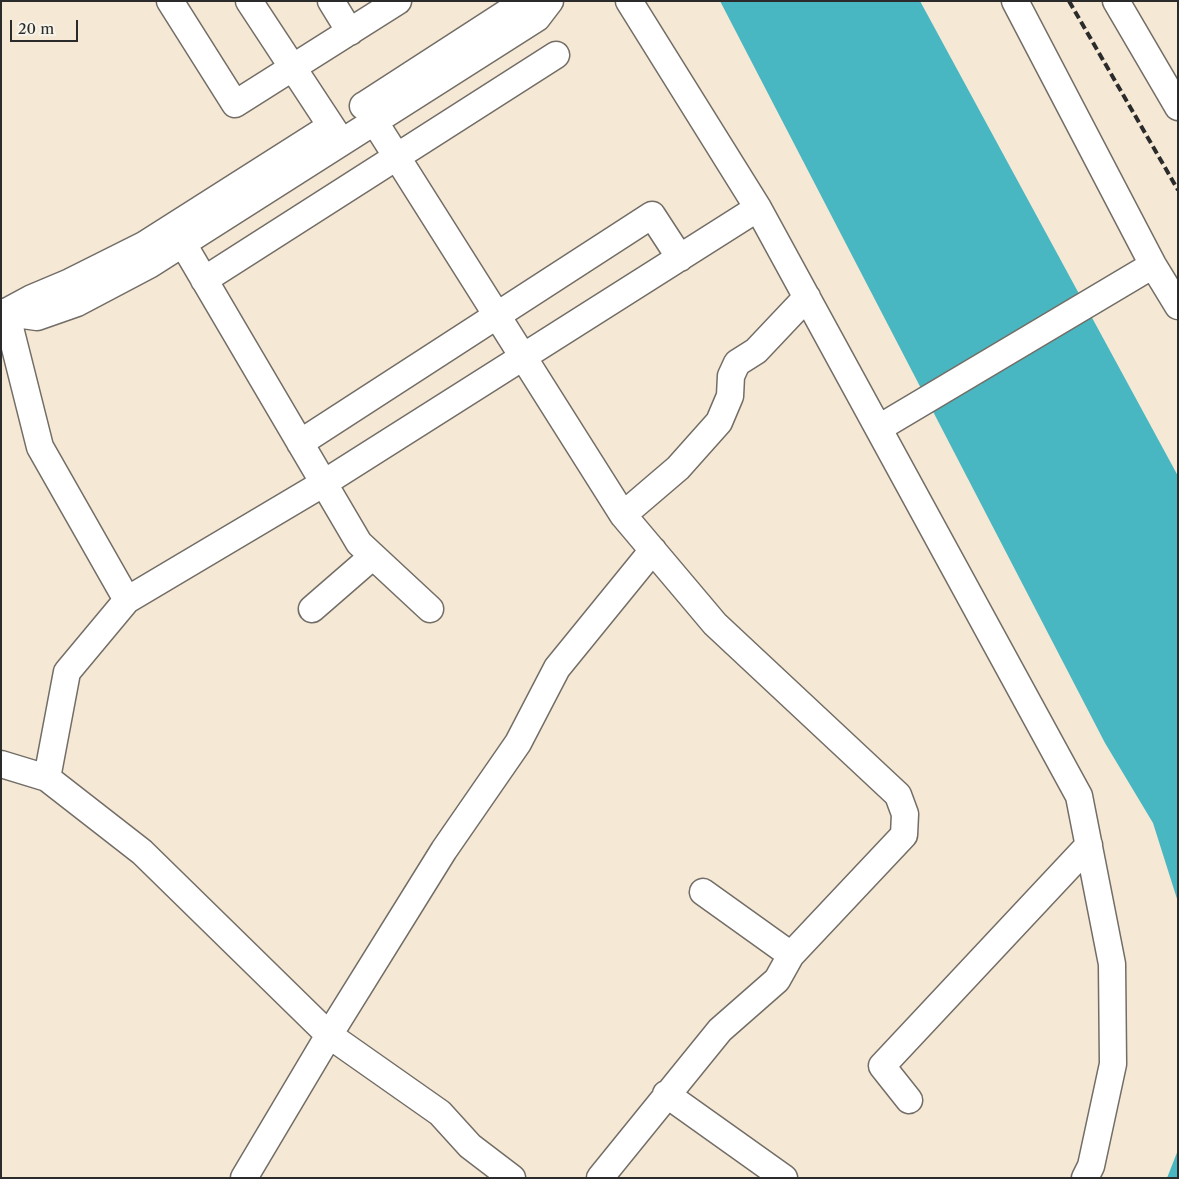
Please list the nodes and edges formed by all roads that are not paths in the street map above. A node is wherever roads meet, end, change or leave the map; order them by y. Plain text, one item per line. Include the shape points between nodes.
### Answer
1 (170, 1) edge
2 (250, 1) edge
3 (330, 1) edge
4 (398, 1) edge
5 (525, 1) edge
6 (550, 1) edge
7 (629, 1) edge
8 (1015, 1) edge
9 (1116, 1) edge
10 (350, 32) junction
11 (556, 55) dead end
12 (293, 68) junction
13 (1178, 107) edge
14 (369, 113) junction
15 (336, 134) junction
16 (397, 157) junction
17 (758, 208) junction
18 (178, 235) junction
19 (680, 258) junction
20 (1153, 265) junction
21 (204, 280) junction
22 (807, 297) junction
23 (1178, 306) edge
24 (4, 312) edge
25 (497, 315) junction
26 (523, 357) junction
27 (878, 428) junction
28 (300, 443) junction
29 (324, 483) junction
30 (623, 515) junction
31 (653, 550) junction
32 (373, 556) junction
33 (127, 600) junction
34 (312, 609) dead end
35 (430, 609) dead end
36 (1, 764) edge
37 (47, 778) junction
38 (1089, 845) junction
39 (703, 892) dead end
40 (791, 955) junction
41 (329, 1035) junction
42 (666, 1094) junction
43 (909, 1100) dead end
44 (244, 1178) edge
45 (512, 1178) edge
46 (600, 1178) edge
47 (784, 1178) edge
48 (1085, 1178) edge

1 - 12 street via 235,104
2 - 12 street
3 - 10 street
4 - 10 street
5 - 14 street
6 - 14 street via 537,18
7 - 17 street
8 - 20 street
9 - 13 street
10 - 12 street
11 - 16 street
12 - 15 street
14 - 15 street
14 - 16 street
15 - 18 street
16 - 21 street
16 - 25 street
17 - 19 street
17 - 22 street
18 - 21 street
18 - 24 street via 144,245
19 - 25 street via 652,215
19 - 26 street
20 - 23 street
20 - 27 street
21 - 28 street
22 - 27 street
22 - 30 street via 756,350 737,363 731,376 730,396 719,422 678,468
24 - 33 street via 40,447
25 - 26 street
25 - 28 street
26 - 29 street
26 - 30 street
27 - 38 street via 1080,796
28 - 29 street
29 - 32 street via 359,543
29 - 33 street
30 - 31 street
31 - 40 street via 715,624 898,795 905,814 904,834
31 - 41 street via 557,668 518,743 444,850
32 - 34 street
32 - 35 street
33 - 37 street via 67,672
36 - 37 street
37 - 41 street via 142,852
38 - 43 street via 882,1066
38 - 48 street via 1112,964 1113,1064
39 - 40 street
40 - 42 street via 777,980 720,1030
41 - 44 street
41 - 45 street via 440,1112 470,1146
42 - 46 street
42 - 47 street

